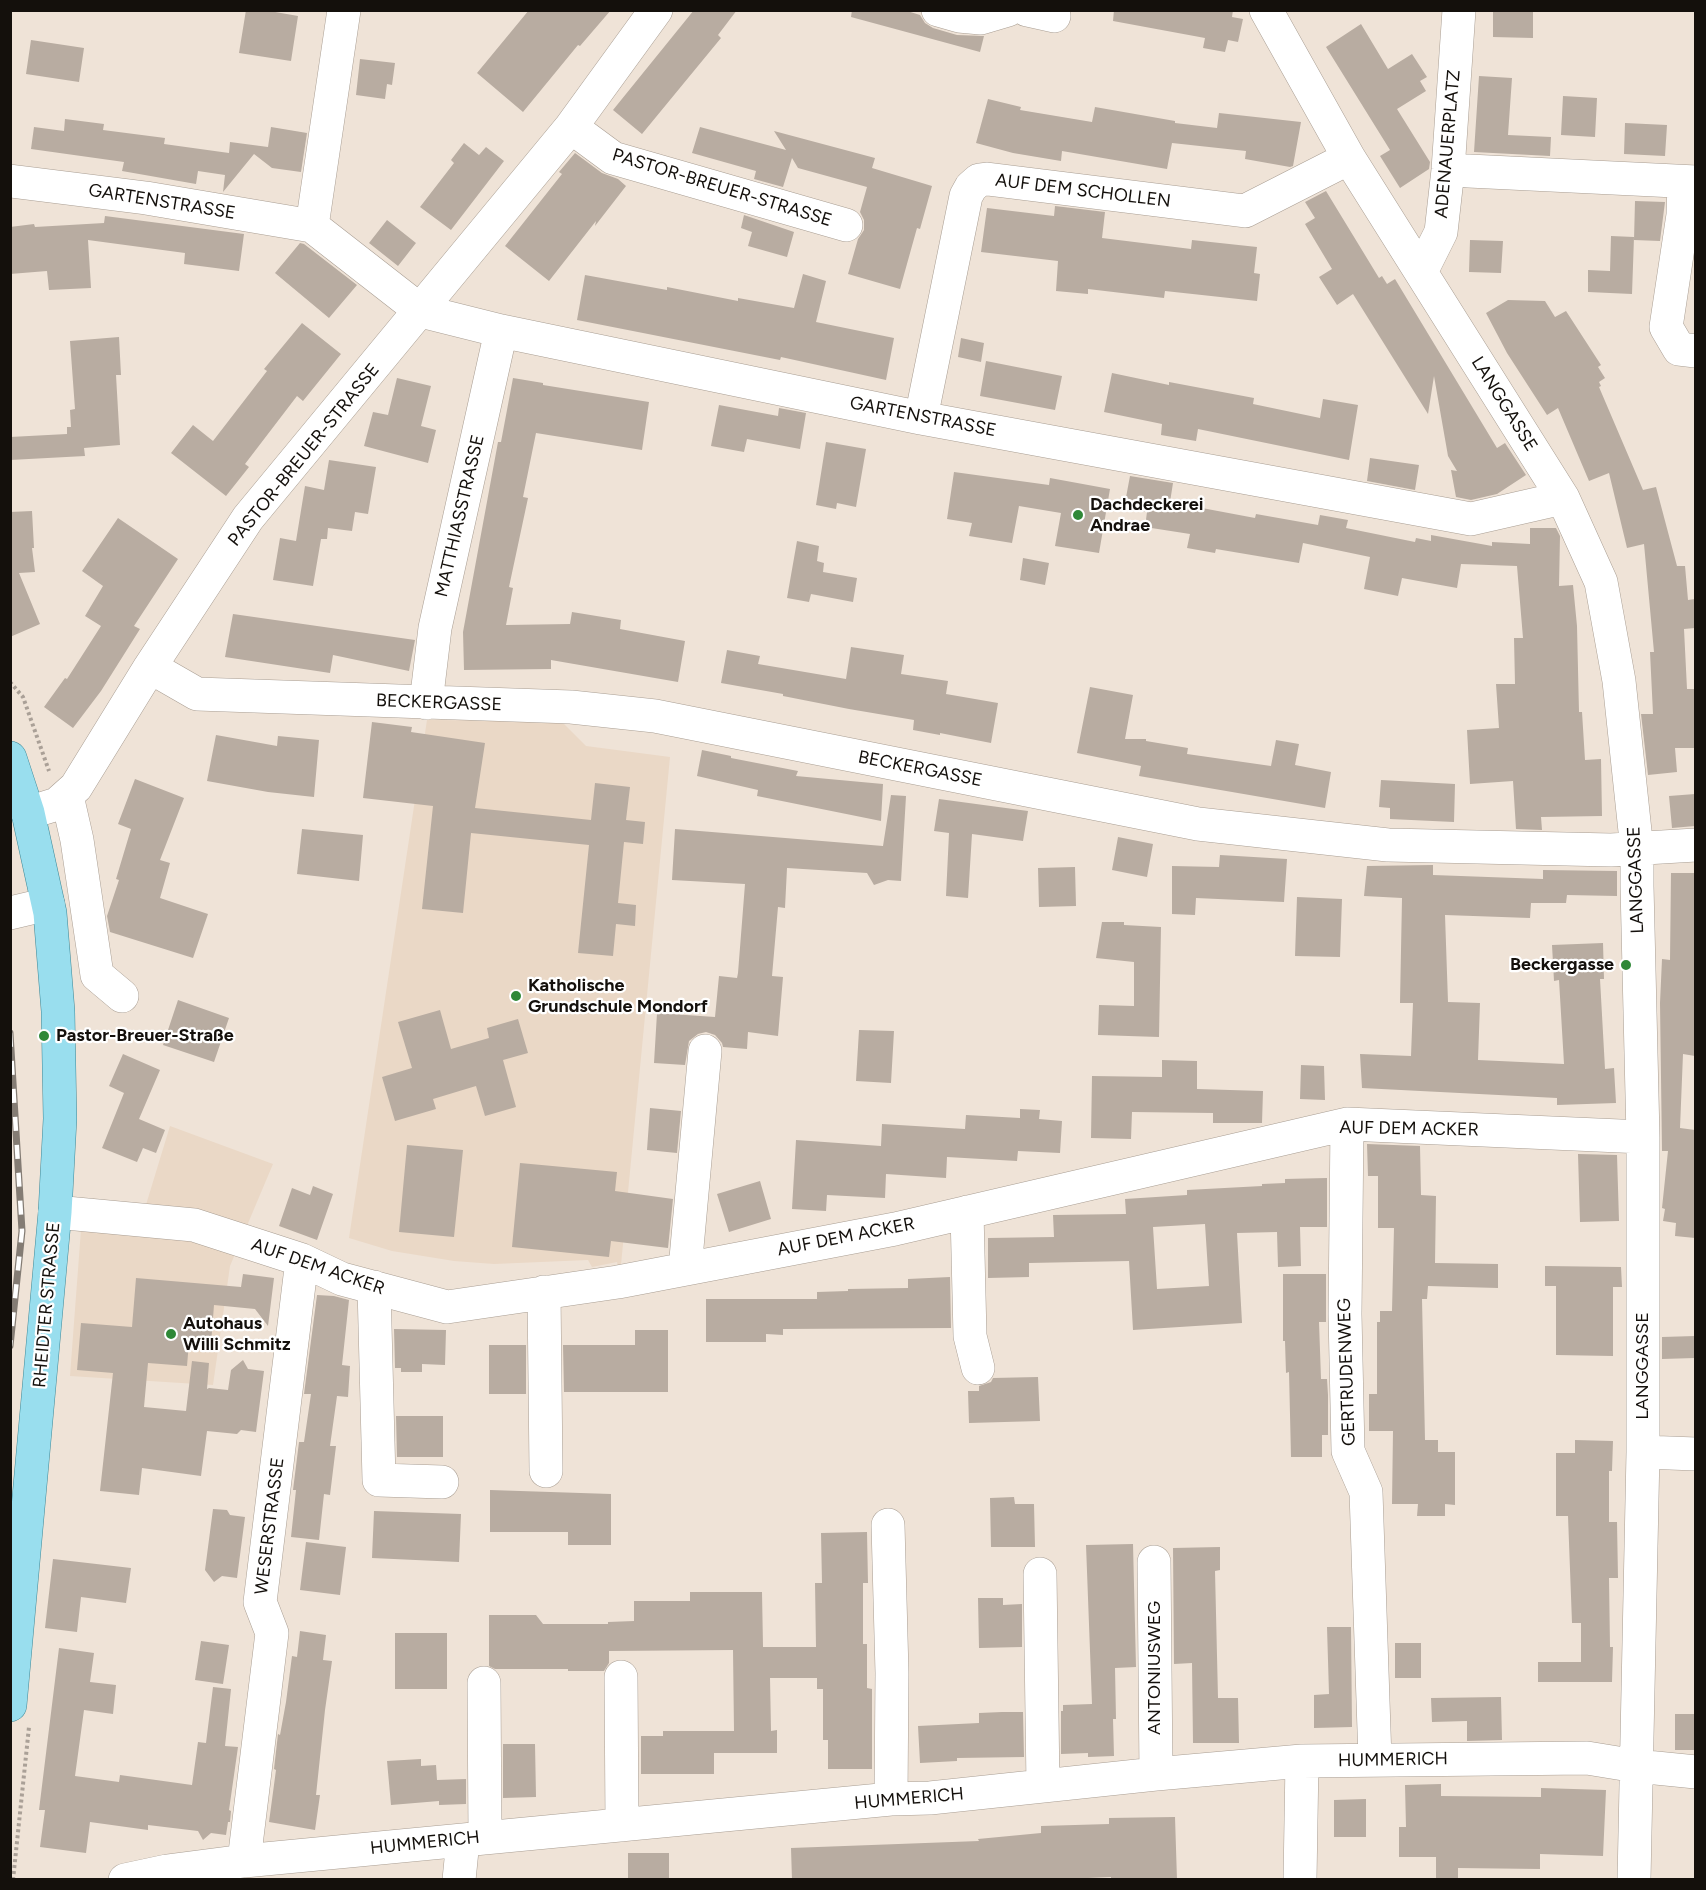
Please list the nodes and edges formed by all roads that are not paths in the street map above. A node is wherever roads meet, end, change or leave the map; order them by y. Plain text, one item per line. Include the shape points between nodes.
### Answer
1 (344, 10) edge
2 (656, 10) edge
3 (938, 10) edge
4 (1008, 10) edge
5 (1266, 10) edge
6 (1459, 10) edge
7 (571, 127) junction
8 (1349, 158) junction
9 (1448, 170) junction
10 (10, 181) edge
11 (1690, 182) edge
12 (846, 225) dead end
13 (312, 226) junction
14 (1420, 272) junction
15 (421, 311) junction
16 (501, 331) junction
17 (1695, 351) edge
18 (921, 418) junction
19 (1563, 498) junction
20 (150, 667) junction
21 (426, 703) junction
22 (10, 758) edge
23 (67, 796) junction
24 (28, 813) junction
25 (1695, 845) edge
26 (1636, 850) junction
27 (48, 904) junction
28 (10, 913) edge
29 (122, 996) dead end
30 (705, 1051) dead end
31 (1347, 1124) junction
32 (1643, 1137) junction
33 (56, 1212) junction
34 (967, 1212) junction
35 (302, 1260) junction
36 (685, 1269) junction
37 (374, 1287) junction
38 (544, 1292) junction
39 (978, 1368) dead end
40 (1643, 1452) junction
41 (1695, 1454) edge
42 (546, 1471) dead end
43 (442, 1482) dead end
44 (888, 1524) dead end
45 (1154, 1562) dead end
46 (1040, 1574) dead end
47 (621, 1677) dead end
48 (484, 1683) dead end
49 (10, 1705) edge
50 (1375, 1760) junction
51 (1302, 1761) junction
52 (1636, 1766) junction
53 (1695, 1772) edge
54 (1155, 1774) junction
55 (1043, 1786) junction
56 (891, 1799) junction
57 (622, 1825) junction
58 (474, 1839) junction
59 (244, 1861) junction
60 (166, 1875) edge
61 (125, 1880) edge
62 (459, 1880) edge
63 (1300, 1880) edge
64 (1634, 1880) edge

1 - 13 street
2 - 7 street, PASTOR-BREUER-STRASSE
3 - 4 street via 981,18
5 - 8 street, LANGGASSE
6 - 9 street, ADENAUERPLATZ
7 - 12 street, PASTOR-BREUER-STRASSE via 613,158
7 - 15 street, PASTOR-BREUER-STRASSE
8 - 14 street, LANGGASSE
8 - 18 street, AUF DEM SCHOLLEN via 1245,211 979,180 966,196
9 - 11 street
9 - 14 street, ADENAUERPLATZ via 1441,232
10 - 13 street, GARTENSTRASSE via 146,198
11 - 17 street via 1666,327 1679,349
13 - 15 street, GARTENSTRASSE
14 - 19 street, LANGGASSE
15 - 16 street, GARTENSTRASSE
15 - 20 street, PASTOR-BREUER-STRASSE via 248,518
16 - 18 street, GARTENSTRASSE
16 - 21 street, MATTHIASSTRASSE via 435,628
18 - 19 street, GARTENSTRASSE via 1471,519
19 - 26 street, LANGGASSE via 1601,582 1619,681
20 - 21 street, BECKERGASSE via 197,694
20 - 23 street, PASTOR-BREUER-STRASSE via 82,779
21 - 26 street, BECKERGASSE via 571,707 655,716 1198,824 1388,845
22 - 24 main road, RHEIDTER STRASSE
23 - 24 street, PASTOR-BREUER-STRASSE via 57,804
23 - 29 street via 97,975
24 - 27 main road, RHEIDTER STRASSE
25 - 26 street, BECKERGASSE
26 - 32 street, LANGGASSE
27 - 28 street
27 - 33 main road, RHEIDTER STRASSE via 58,1011 60,1119
30 - 36 street
31 - 32 street, AUF DEM ACKER
31 - 34 street, AUF DEM ACKER
31 - 50 street, GERTRUDENWEG via 1348,1451 1366,1492
32 - 40 street, LANGGASSE
33 - 35 street, AUF DEM ACKER via 194,1225
33 - 49 main road, RHEIDTER STRASSE
34 - 36 street, AUF DEM ACKER
34 - 39 street via 970,1336
35 - 37 street, AUF DEM ACKER via 342,1279
35 - 59 street, WESERSTRASSE via 260,1602 272,1633
36 - 38 street, AUF DEM ACKER
37 - 38 street, AUF DEM ACKER via 447,1307
37 - 43 street via 379,1480
38 - 42 street
40 - 41 street
40 - 52 street, LANGGASSE
44 - 56 street
45 - 54 street, ANTONIUSWEG
46 - 55 street
47 - 57 street
48 - 58 street
50 - 51 street, HUMMERICH
50 - 52 street, HUMMERICH via 1587,1758
51 - 54 street, HUMMERICH
51 - 63 street
52 - 53 street, HUMMERICH
52 - 64 street, LANGGASSE
54 - 55 street, HUMMERICH
55 - 56 street, HUMMERICH
56 - 57 street, HUMMERICH
57 - 58 street, HUMMERICH
58 - 59 street, HUMMERICH
58 - 62 street
59 - 60 street, HUMMERICH
60 - 61 street, HUMMERICH

